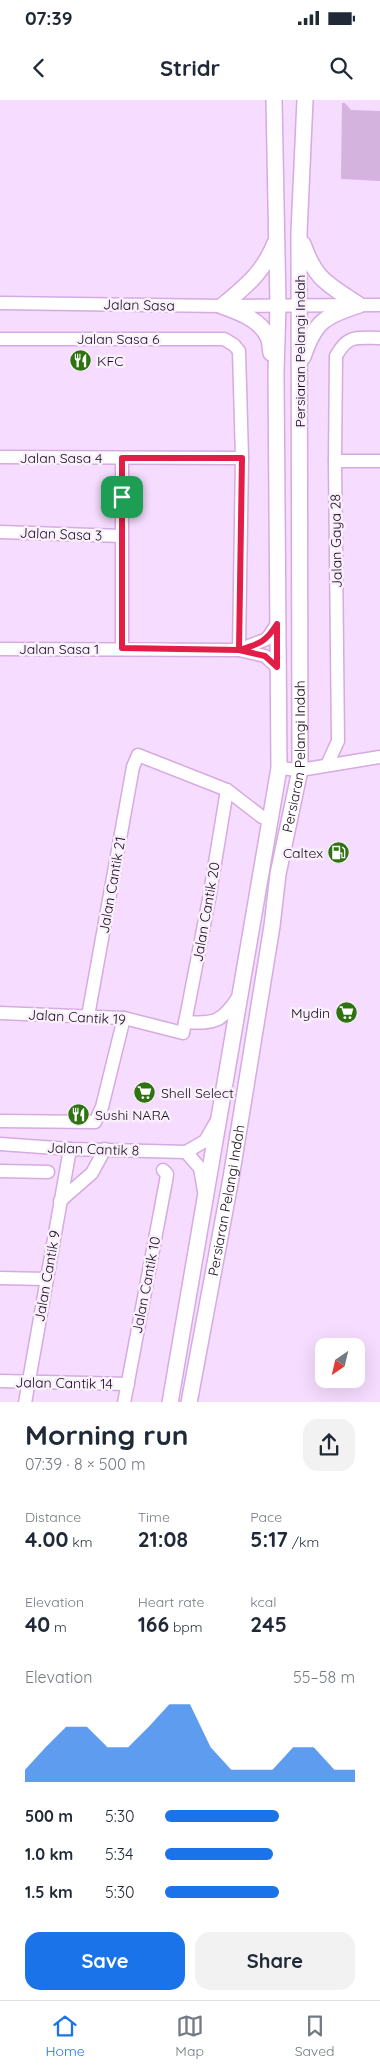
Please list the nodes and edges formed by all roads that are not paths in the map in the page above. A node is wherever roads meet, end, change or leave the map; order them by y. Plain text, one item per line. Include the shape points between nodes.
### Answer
1 (274, 100) edge
2 (305, 100) edge
3 (300, 233) junction
4 (277, 237) junction
5 (0, 303) edge
6 (300, 305) junction
7 (359, 305) junction
8 (380, 305) edge
9 (222, 306) junction
10 (278, 306) junction
11 (380, 338) edge
12 (0, 339) edge
13 (300, 366) junction
14 (276, 373) junction
15 (0, 458) edge
16 (122, 458) junction
17 (242, 458) junction
18 (335, 461) junction
19 (380, 461) edge
20 (0, 532) edge
21 (122, 536) junction
22 (277, 624) junction
23 (122, 648) junction
24 (0, 649) edge
25 (239, 650) junction
26 (277, 667) junction
27 (338, 741) junction
28 (380, 757) edge
29 (352, 761) junction
30 (327, 765) junction
31 (279, 768) junction
32 (300, 770) junction
33 (227, 790) junction
34 (271, 820) junction
35 (240, 995) junction
36 (0, 1013) edge
37 (88, 1016) junction
38 (124, 1018) junction
39 (184, 1027) junction
40 (220, 1115) junction
41 (0, 1121) edge
42 (0, 1144) edge
43 (70, 1149) junction
44 (105, 1149) junction
45 (186, 1152) junction
46 (163, 1170) dead end
47 (0, 1171) edge
48 (48, 1172) dead end
49 (60, 1201) junction
50 (206, 1202) junction
51 (0, 1278) edge
52 (46, 1279) junction
53 (0, 1381) edge
54 (29, 1381) junction
55 (128, 1384) junction
56 (25, 1402) edge
57 (124, 1402) edge
58 (170, 1402) edge
59 (189, 1402) edge

1 - 4 main road, Persiaran Pelangi Indah
2 - 3 main road, Persiaran Pelangi Indah
3 - 6 main road, Persiaran Pelangi Indah
3 - 7 main road via 310,264 320,278
4 - 9 main road via 258,275
4 - 10 main road, Persiaran Pelangi Indah
5 - 9 street, Jalan Sasa
6 - 7 street, Jalan Sasa
6 - 10 street, Jalan Sasa
6 - 13 main road, Persiaran Pelangi Indah
7 - 8 street, Jalan Sasa
7 - 13 main road via 330,314 318,326
9 - 10 street, Jalan Sasa
9 - 14 main road via 242,313 268,336
10 - 14 main road, Persiaran Pelangi Indah
11 - 18 street, Jalan Gaya 28 via 354,338 343,343 336,356
12 - 17 street, Jalan Sasa 6 via 224,339 239,351
13 - 32 main road, Persiaran Pelangi Indah
14 - 22 main road, Persiaran Pelangi Indah
15 - 16 street, Jalan Sasa 4
16 - 17 street, Jalan Sasa 4
16 - 21 street
17 - 25 street
18 - 19 street
18 - 27 street, Jalan Gaya 28
20 - 21 street, Jalan Sasa 3
21 - 23 street
22 - 25 street, Jalan Sasa 1 via 267,639
22 - 26 main road, Persiaran Pelangi Indah
23 - 24 street, Jalan Sasa 1
23 - 25 street, Jalan Sasa 1
25 - 26 street, Jalan Sasa 1 via 265,656
26 - 31 main road, Persiaran Pelangi Indah
27 - 29 street
27 - 30 street, Jalan Gaya 28
28 - 29 street
29 - 30 street
30 - 32 street
31 - 32 street
31 - 34 main road, Persiaran Pelangi Indah
32 - 59 main road, Persiaran Pelangi Indah via 278,874 231,1178
33 - 34 street via 262,817
33 - 37 street, Jalan Cantik 21 via 138,755 133,767
33 - 39 street, Jalan Cantik 20
34 - 35 main road, Persiaran Pelangi Indah
35 - 39 street, Jalan Cantik 19 via 220,1019
35 - 40 main road, Persiaran Pelangi Indah
36 - 37 street, Jalan Cantik 19
37 - 38 street, Jalan Cantik 19
38 - 39 street, Jalan Cantik 19
38 - 41 street via 95,1122
40 - 45 street via 205,1141
40 - 50 main road, Persiaran Pelangi Indah
42 - 43 street, Jalan Cantik 8
43 - 44 street, Jalan Cantik 8
43 - 49 street, Jalan Cantik 9
44 - 45 street, Jalan Cantik 8
44 - 49 street via 92,1173
45 - 50 street via 200,1168
46 - 55 street, Jalan Cantik 10 via 167,1174 166,1181
47 - 48 street
49 - 52 street, Jalan Cantik 9
50 - 58 main road, Persiaran Pelangi Indah
51 - 52 street
52 - 54 street, Jalan Cantik 9
53 - 54 street, Jalan Cantik 14
54 - 55 street, Jalan Cantik 14
54 - 56 street, Jalan Cantik 9
55 - 57 street, Jalan Cantik 10

